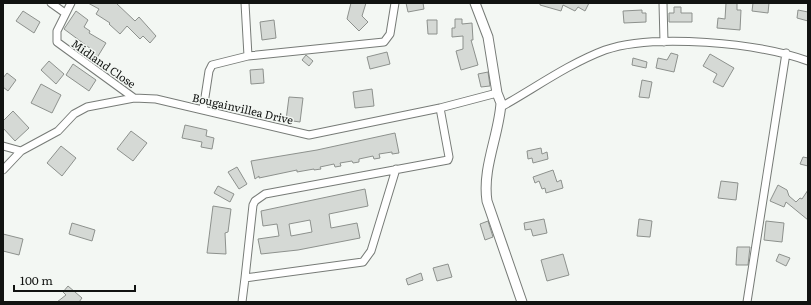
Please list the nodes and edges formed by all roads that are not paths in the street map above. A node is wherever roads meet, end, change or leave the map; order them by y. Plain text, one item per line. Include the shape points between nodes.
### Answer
1 (50, 3) edge
2 (71, 3) edge
3 (245, 3) edge
4 (395, 3) edge
5 (475, 3) edge
6 (663, 3) edge
7 (65, 13) junction
8 (664, 42) junction
9 (786, 53) junction
10 (248, 56) junction
11 (808, 61) edge
12 (497, 93) junction
13 (134, 98) junction
14 (501, 107) junction
15 (440, 108) junction
16 (203, 110) junction
17 (3, 146) edge
18 (21, 151) junction
19 (396, 169) junction
20 (3, 170) edge
21 (245, 278) junction
22 (242, 302) edge
23 (522, 302) edge
24 (747, 302) edge

1 - 7 street
2 - 7 street, Midland Close
3 - 10 street
4 - 10 street via 390,34 384,42
5 - 12 street via 488,37
6 - 8 street
7 - 13 street, Midland Close via 56,36 60,46
8 - 9 street via 738,45
8 - 14 street via 628,44 605,50
9 - 11 street
9 - 24 street
10 - 16 street via 212,65 208,70
12 - 14 street
12 - 15 street, Bougainvillea Drive
13 - 16 street, Bougainvillea Drive via 156,99
13 - 18 street, Bougainvillea Drive via 87,107 74,114 58,131
14 - 23 street via 487,174 486,194 490,213
15 - 16 street, Bougainvillea Drive via 309,135
15 - 19 street via 448,160
17 - 18 street
18 - 20 street, Bougainvillea Drive
19 - 21 street via 371,251 363,262
19 - 21 street via 260,196 253,205
21 - 22 street

